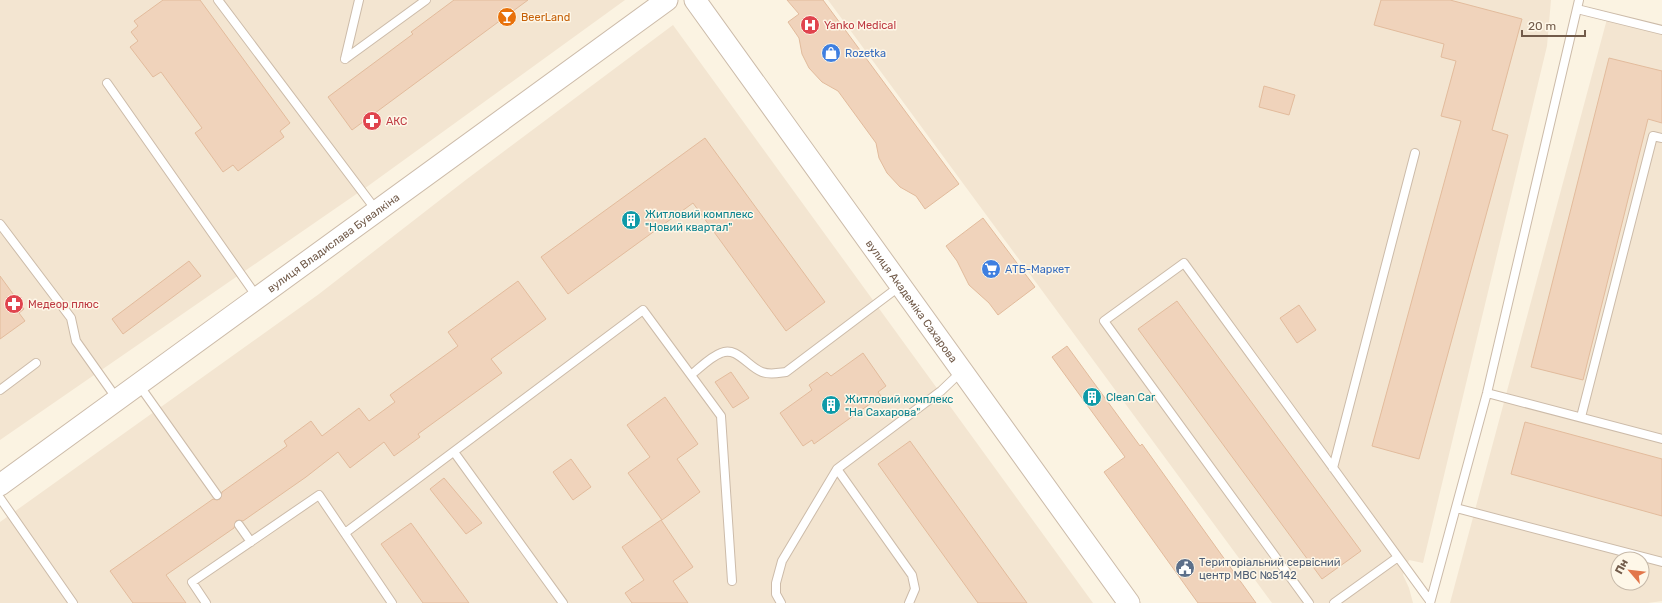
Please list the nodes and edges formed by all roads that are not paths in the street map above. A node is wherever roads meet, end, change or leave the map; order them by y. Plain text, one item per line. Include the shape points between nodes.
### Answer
1 (218, 0) edge
2 (359, 0) edge
3 (426, 0) edge
4 (667, 0) edge
5 (695, 0) edge
6 (1579, 0) edge
7 (1577, 9) junction
8 (1662, 30) edge
9 (107, 83) dead end
10 (1662, 138) edge
11 (1415, 153) dead end
12 (377, 211) junction
13 (0, 224) edge
14 (901, 285) junction
15 (258, 298) junction
16 (36, 363) dead end
17 (962, 370) junction
18 (691, 374) junction
19 (139, 384) junction
20 (0, 390) edge
21 (1487, 393) junction
22 (118, 399) junction
23 (1581, 417) junction
24 (1662, 439) edge
25 (454, 452) junction
26 (1333, 468) junction
27 (837, 469) junction
28 (0, 485) edge
29 (217, 495) dead end
30 (0, 498) edge
31 (1456, 508) junction
32 (239, 524) dead end
33 (345, 533) junction
34 (251, 542) junction
35 (1398, 557) junction
36 (1662, 562) edge
37 (732, 581) dead end
38 (1127, 602) edge
39 (1430, 602) edge
40 (73, 603) edge
41 (206, 603) edge
42 (392, 603) edge
43 (563, 603) edge
44 (780, 603) edge
45 (908, 603) edge
46 (1309, 603) edge
47 (1334, 603) edge

1 - 12 lane
2 - 3 lane via 345,58
4 - 12 street, вулиця Владислава Бувалкіна
5 - 14 street, вулиця Академіка Сахарова
6 - 7 lane
7 - 8 lane
7 - 21 lane
9 - 15 lane
10 - 23 lane via 1653,136
11 - 26 lane
12 - 15 street, вулиця Владислава Бувалкіна
13 - 22 lane via 71,318 76,341
14 - 17 street, вулиця Академіка Сахарова
14 - 18 lane via 786,372 774,374 761,371 728,351 720,353
15 - 19 street, вулиця Владислава Бувалкіна
16 - 20 lane
17 - 27 lane via 941,390
17 - 38 street, вулиця Академіка Сахарова
18 - 25 lane via 643,310
18 - 37 lane via 721,416
19 - 22 street, вулиця Владислава Бувалкіна
19 - 29 lane
21 - 23 lane
21 - 31 lane
22 - 28 street, вулиця Владислава Бувалкіна
23 - 24 lane
25 - 33 lane
25 - 43 lane
26 - 35 lane
26 - 46 lane via 1184,263 1104,321
27 - 44 lane via 782,561 776,583 776,594
27 - 45 lane via 912,574 915,589
30 - 40 lane
31 - 36 lane
31 - 39 lane
32 - 34 lane
33 - 34 lane via 319,495
33 - 42 lane
34 - 41 lane via 192,582
35 - 39 lane
35 - 47 lane

